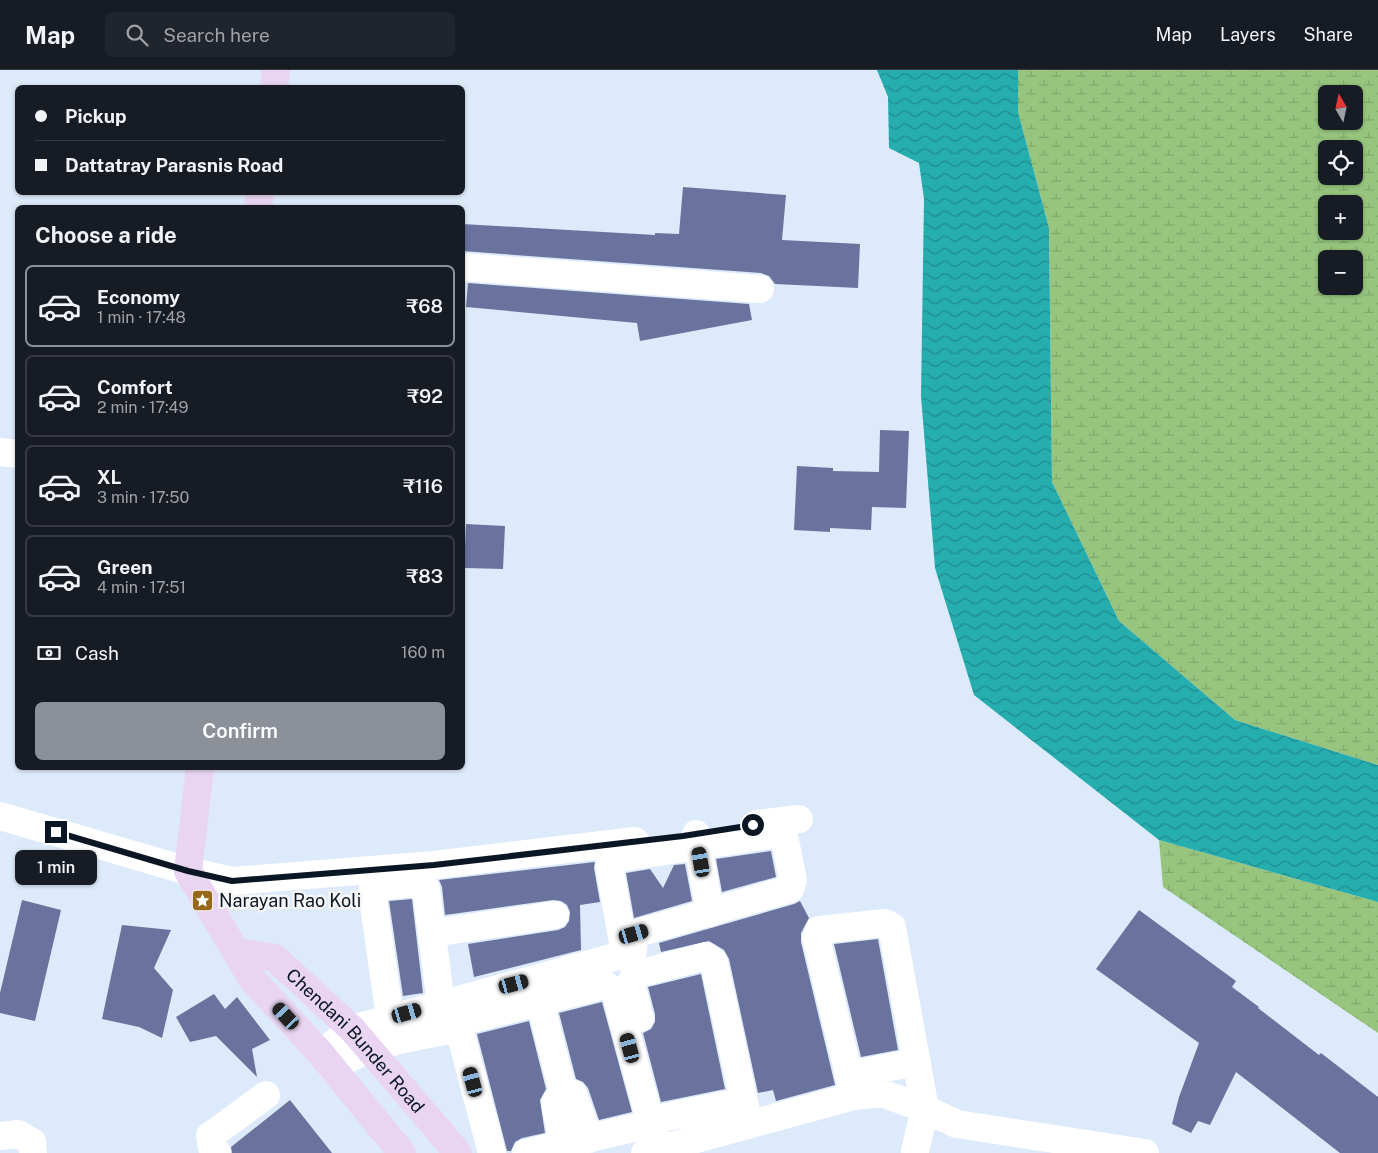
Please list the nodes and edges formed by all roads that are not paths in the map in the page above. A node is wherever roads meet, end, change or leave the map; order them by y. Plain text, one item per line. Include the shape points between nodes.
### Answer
1 (276, 70) edge
2 (274, 85) edge
3 (465, 266) edge
4 (760, 289) dead end
5 (0, 452) edge
6 (15, 454) edge
7 (200, 770) edge
8 (0, 816) edge
9 (799, 819) dead end
10 (739, 833) junction
11 (697, 840) junction
12 (578, 856) dead end
13 (434, 865) junction
14 (188, 871) junction
15 (710, 912) junction
16 (555, 915) dead end
17 (432, 933) junction
18 (237, 952) junction
19 (625, 954) junction
20 (540, 1002) junction
21 (441, 1004) junction
22 (390, 1018) junction
23 (459, 1028) junction
24 (361, 1039) junction
25 (327, 1061) junction
26 (917, 1062) junction
27 (851, 1086) junction
28 (266, 1095) dead end
29 (925, 1109) junction
30 (746, 1113) junction
31 (658, 1121) junction
32 (0, 1136) edge
33 (576, 1142) junction
34 (659, 1149) edge
35 (920, 1152) edge
36 (33, 1153) edge
37 (217, 1153) edge
38 (402, 1153) edge
39 (458, 1153) edge
40 (492, 1153) edge
41 (526, 1153) edge
42 (1146, 1153) edge

1 - 2 main road
3 - 4 street
5 - 6 street
7 - 14 main road
8 - 14 street
9 - 10 street
10 - 11 street
10 - 15 street via 784,836 793,880 790,889
11 - 13 street
11 - 15 street
11 - 19 street via 613,859 609,865
12 - 13 street via 438,876
13 - 14 street via 232,881
14 - 18 main road, Chendani Bunder Road
15 - 19 street via 634,934 633,952
16 - 17 street
17 - 21 street
17 - 22 street via 426,889 418,883 375,887 372,892
18 - 24 main road, Chendani Bunder Road via 275,958
18 - 25 main road, Chendani Bunder Road via 252,979
19 - 21 street
20 - 23 street via 464,1021
20 - 31 street via 605,985 614,991
20 - 33 street via 563,1092 555,1103
21 - 22 street
22 - 24 street
23 - 24 street via 404,1039
23 - 40 street
24 - 25 street
24 - 39 main road, Chendani Bunder Road
25 - 38 main road, Chendani Bunder Road
26 - 27 street
26 - 27 street via 892,927 886,923 819,930 816,938
26 - 29 street
27 - 29 street via 882,1093
27 - 30 street
28 - 37 street via 210,1136
29 - 35 street
29 - 42 street via 957,1124
30 - 31 street
30 - 31 street via 714,962 706,956 634,975 631,984
30 - 34 street
31 - 33 street
31 - 34 street
32 - 36 street via 18,1134 32,1142
33 - 41 street

